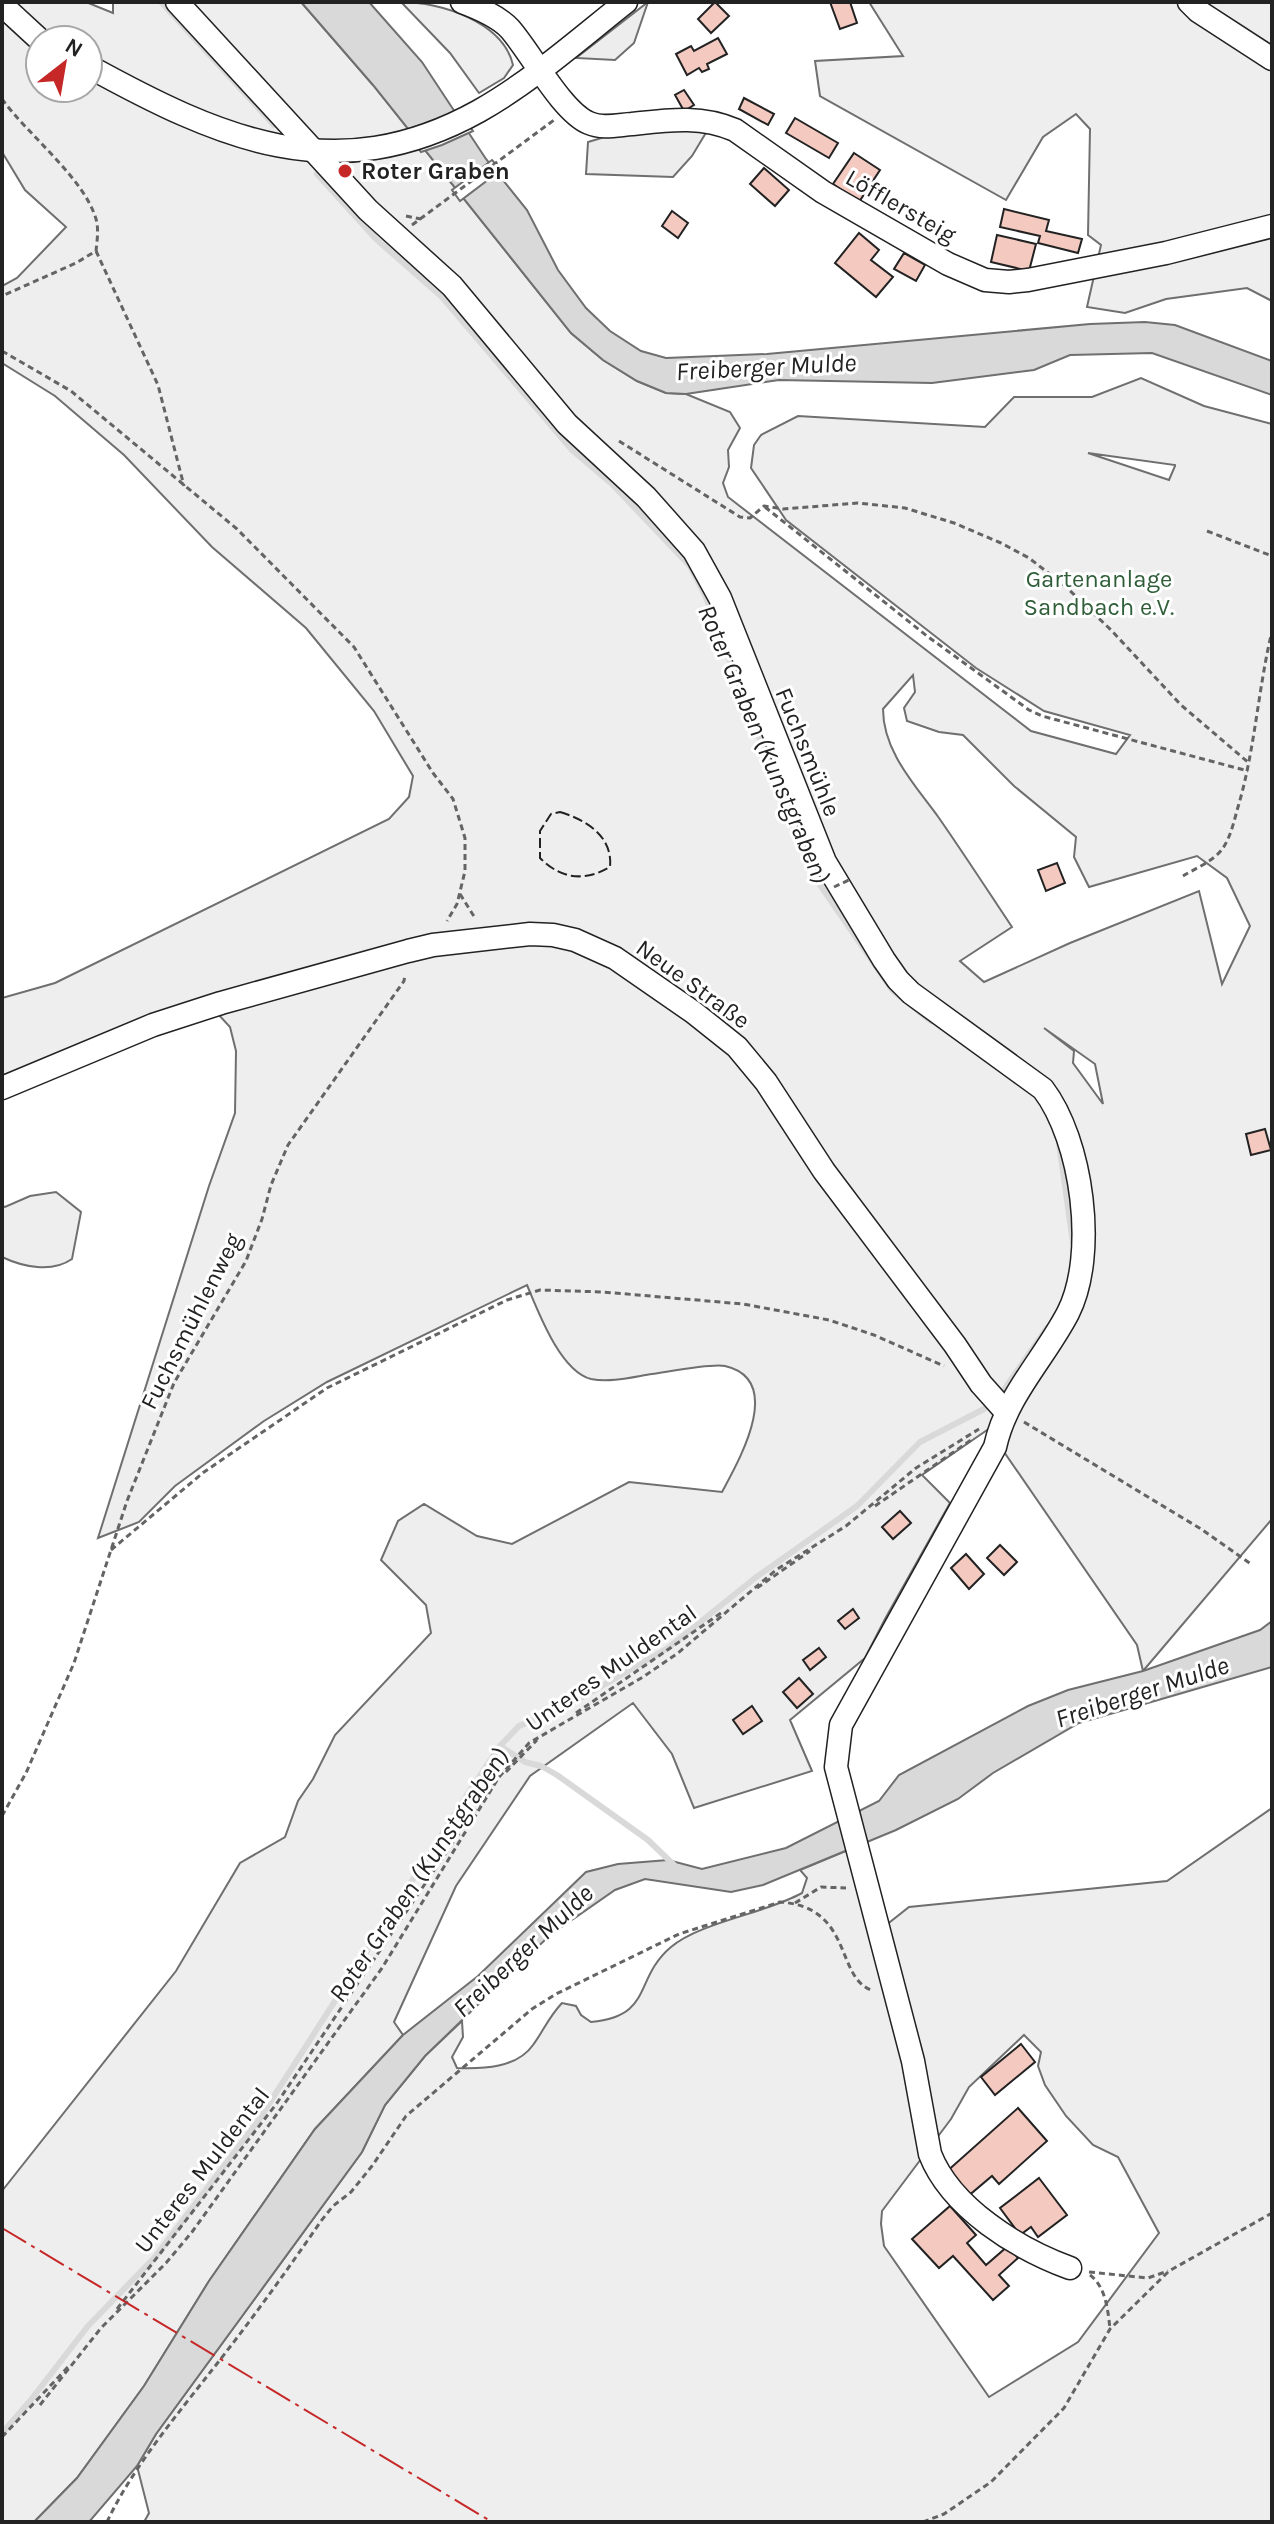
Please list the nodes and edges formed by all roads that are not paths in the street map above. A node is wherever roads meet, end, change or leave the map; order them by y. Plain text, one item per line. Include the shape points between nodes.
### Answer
1 (177, 2) edge
2 (462, 2) edge
3 (626, 2) edge
4 (1189, 2) edge
5 (2, 5) edge
6 (24, 25) edge
7 (1272, 59) edge
8 (540, 70) junction
9 (104, 74) edge
10 (325, 152) junction
11 (1272, 226) edge
12 (2, 1088) edge
13 (1006, 1412) junction
14 (1070, 2268) dead end

1 - 10 street, Fuchsmühle
2 - 8 street, Löfflersteig via 508,27
3 - 8 street
4 - 7 street
5 - 6 street
8 - 10 street via 478,112 422,136 388,146
8 - 11 street, Löfflersteig via 588,123 690,120 735,130 823,192 985,280 1028,280
9 - 10 street via 194,121 261,143
10 - 13 street, Fuchsmühle via 368,210 452,286 567,424 646,497 694,551 720,598 825,862 884,960 911,993 1023,1071 1055,1104 1073,1150 1083,1262 1068,1314
12 - 13 street, Neue Straße via 153,1025 408,951 491,938 541,935 575,940 643,975 737,1047
13 - 14 street, Fuchsmühle via 995,1447 841,1725 836,1767 913,2061 933,2160 956,2194 989,2226

